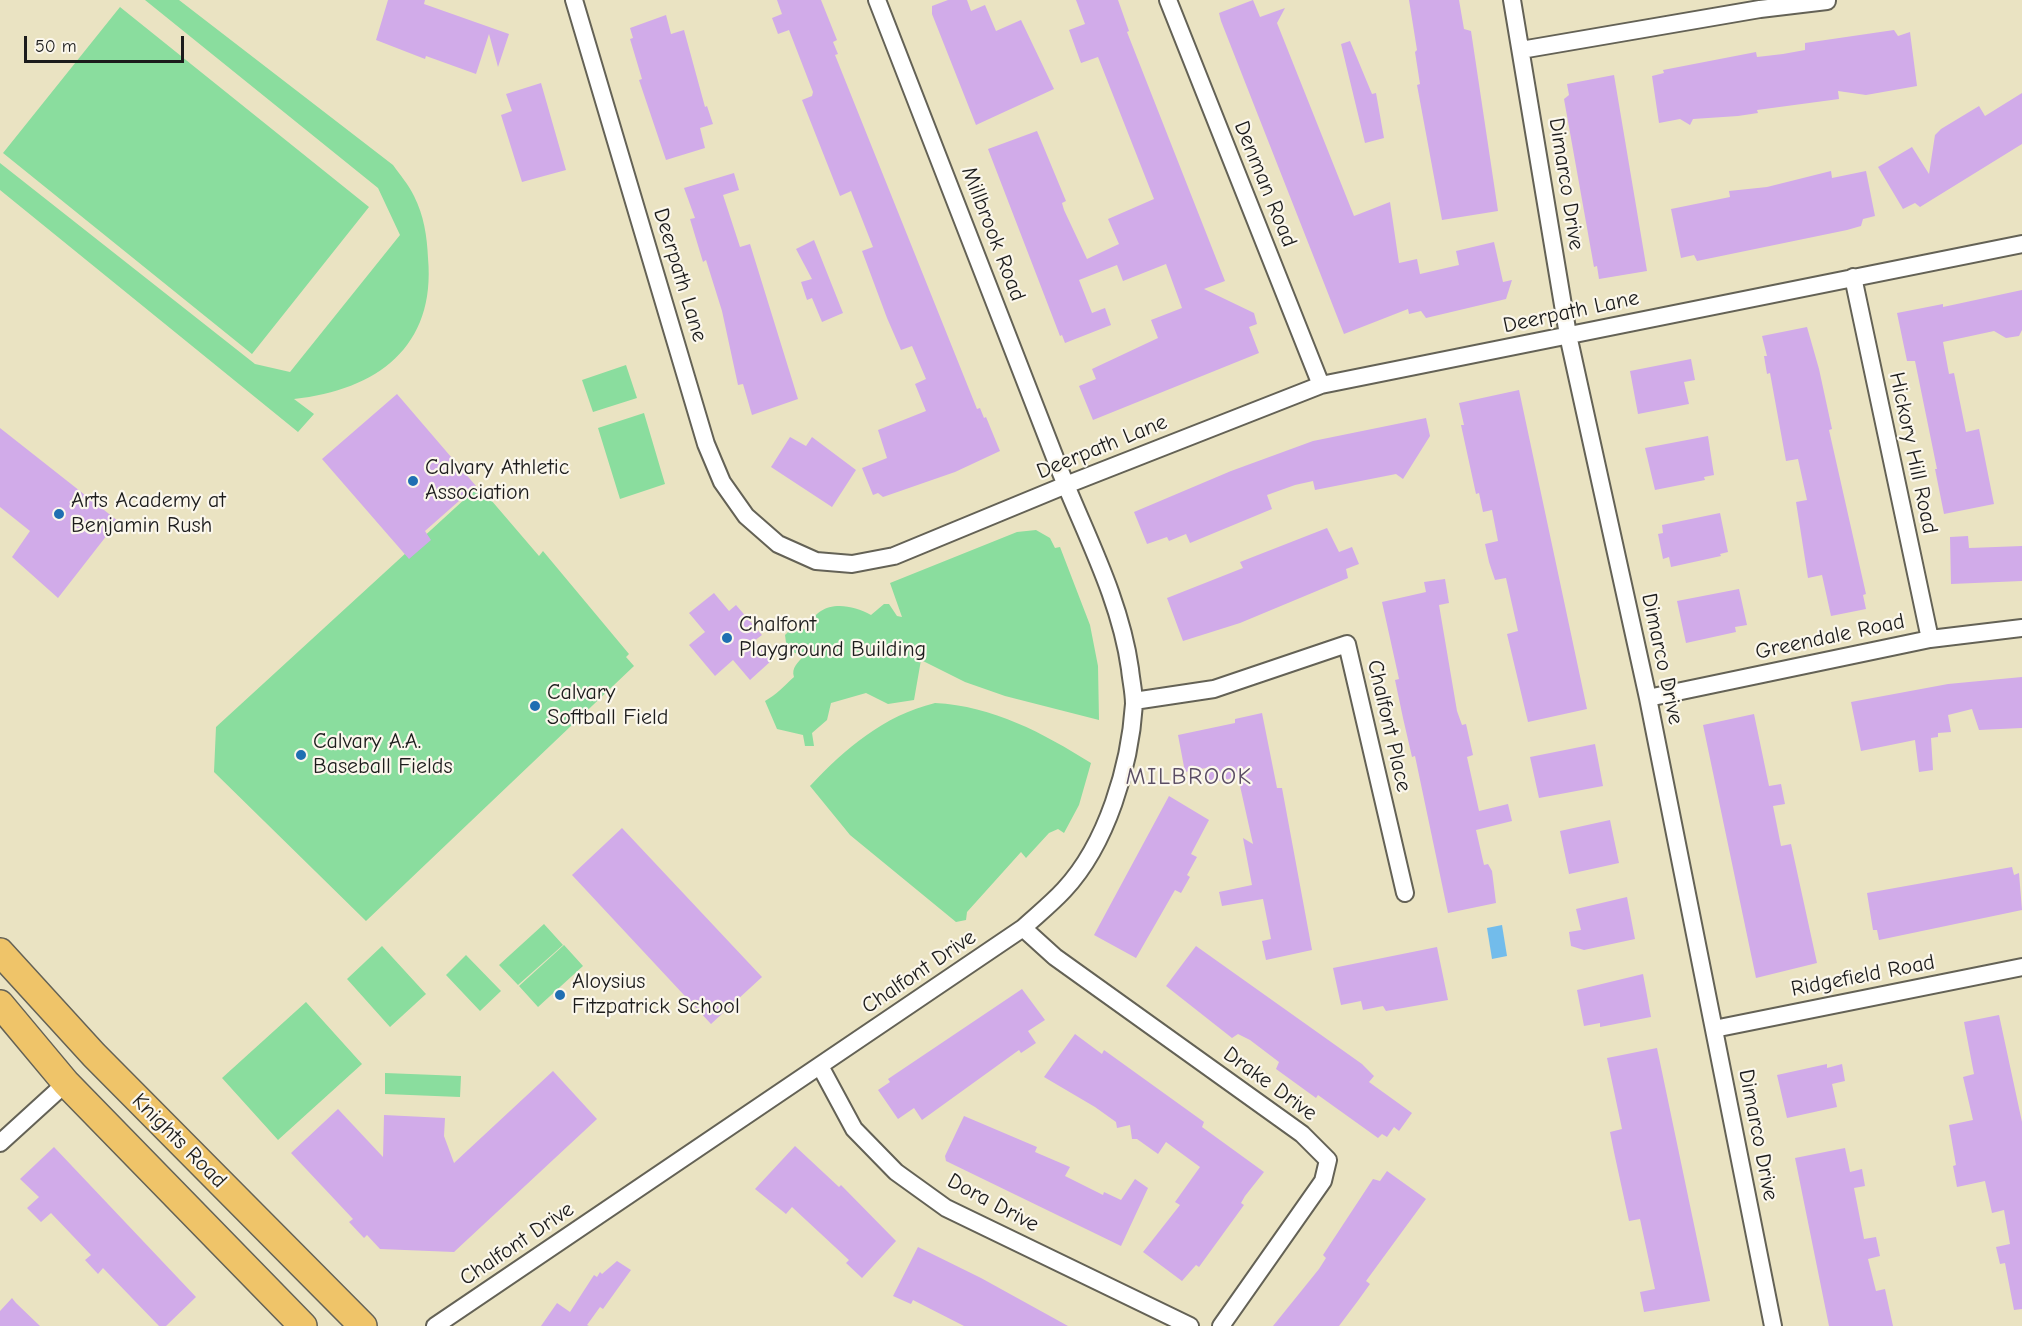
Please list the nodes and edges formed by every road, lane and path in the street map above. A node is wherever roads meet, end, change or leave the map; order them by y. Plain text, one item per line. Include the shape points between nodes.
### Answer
1 (574, 0) edge
2 (877, 0) edge
3 (1168, 0) edge
4 (1512, 0) edge
5 (1827, 1) edge
6 (1759, 5) edge
7 (1521, 50) junction
8 (2022, 244) edge
9 (1853, 277) junction
10 (1568, 335) junction
11 (1321, 385) junction
12 (1066, 485) junction
13 (2022, 628) edge
14 (1930, 639) junction
15 (1648, 698) junction
16 (1134, 701) junction
17 (1405, 893) dead end
18 (1023, 928) junction
19 (0, 952) edge
20 (2022, 967) edge
21 (0, 1004) edge
22 (1714, 1029) junction
23 (820, 1066) junction
24 (66, 1083) junction
25 (0, 1143) edge
26 (303, 1326) edge
27 (363, 1326) edge
28 (435, 1326) edge
29 (1190, 1326) edge
30 (1221, 1326) edge
31 (1773, 1326) edge

1 - 12 street, Deerpath Lane via 706,444 722,482 746,516 778,544 816,561 852,564 894,556
2 - 12 street, Millbrook Road
3 - 11 street, Denman Road
4 - 7 street, Dimarco Drive
5 - 6 street
6 - 7 street
7 - 10 street, Dimarco Drive
8 - 9 street, Deerpath Lane
9 - 10 street, Deerpath Lane
9 - 14 street, Hickory Hill Road
10 - 11 street, Deerpath Lane
10 - 15 street, Dimarco Drive
11 - 12 street, Deerpath Lane
12 - 16 street, Chalfont Drive via 1118,617 1128,653
13 - 14 street, Greendale Road
14 - 15 street, Greendale Road
15 - 22 street, Dimarco Drive
16 - 17 street, Chalfont Place via 1214,689 1347,644
16 - 18 street, Chalfont Drive via 1128,758 1112,808 1090,852 1065,889
18 - 23 street, Chalfont Drive
18 - 30 street, Drake Drive via 1055,957 1302,1134 1329,1160 1323,1181
19 - 27 main road, Knights Road via 94,1055
20 - 22 street, Ridgefield Road
21 - 24 main road, Knights Road
22 - 31 street, Dimarco Drive
23 - 28 street, Chalfont Drive
23 - 29 street, Dora Drive via 854,1129 896,1172 946,1208
24 - 25 street
24 - 26 main road, Knights Road

